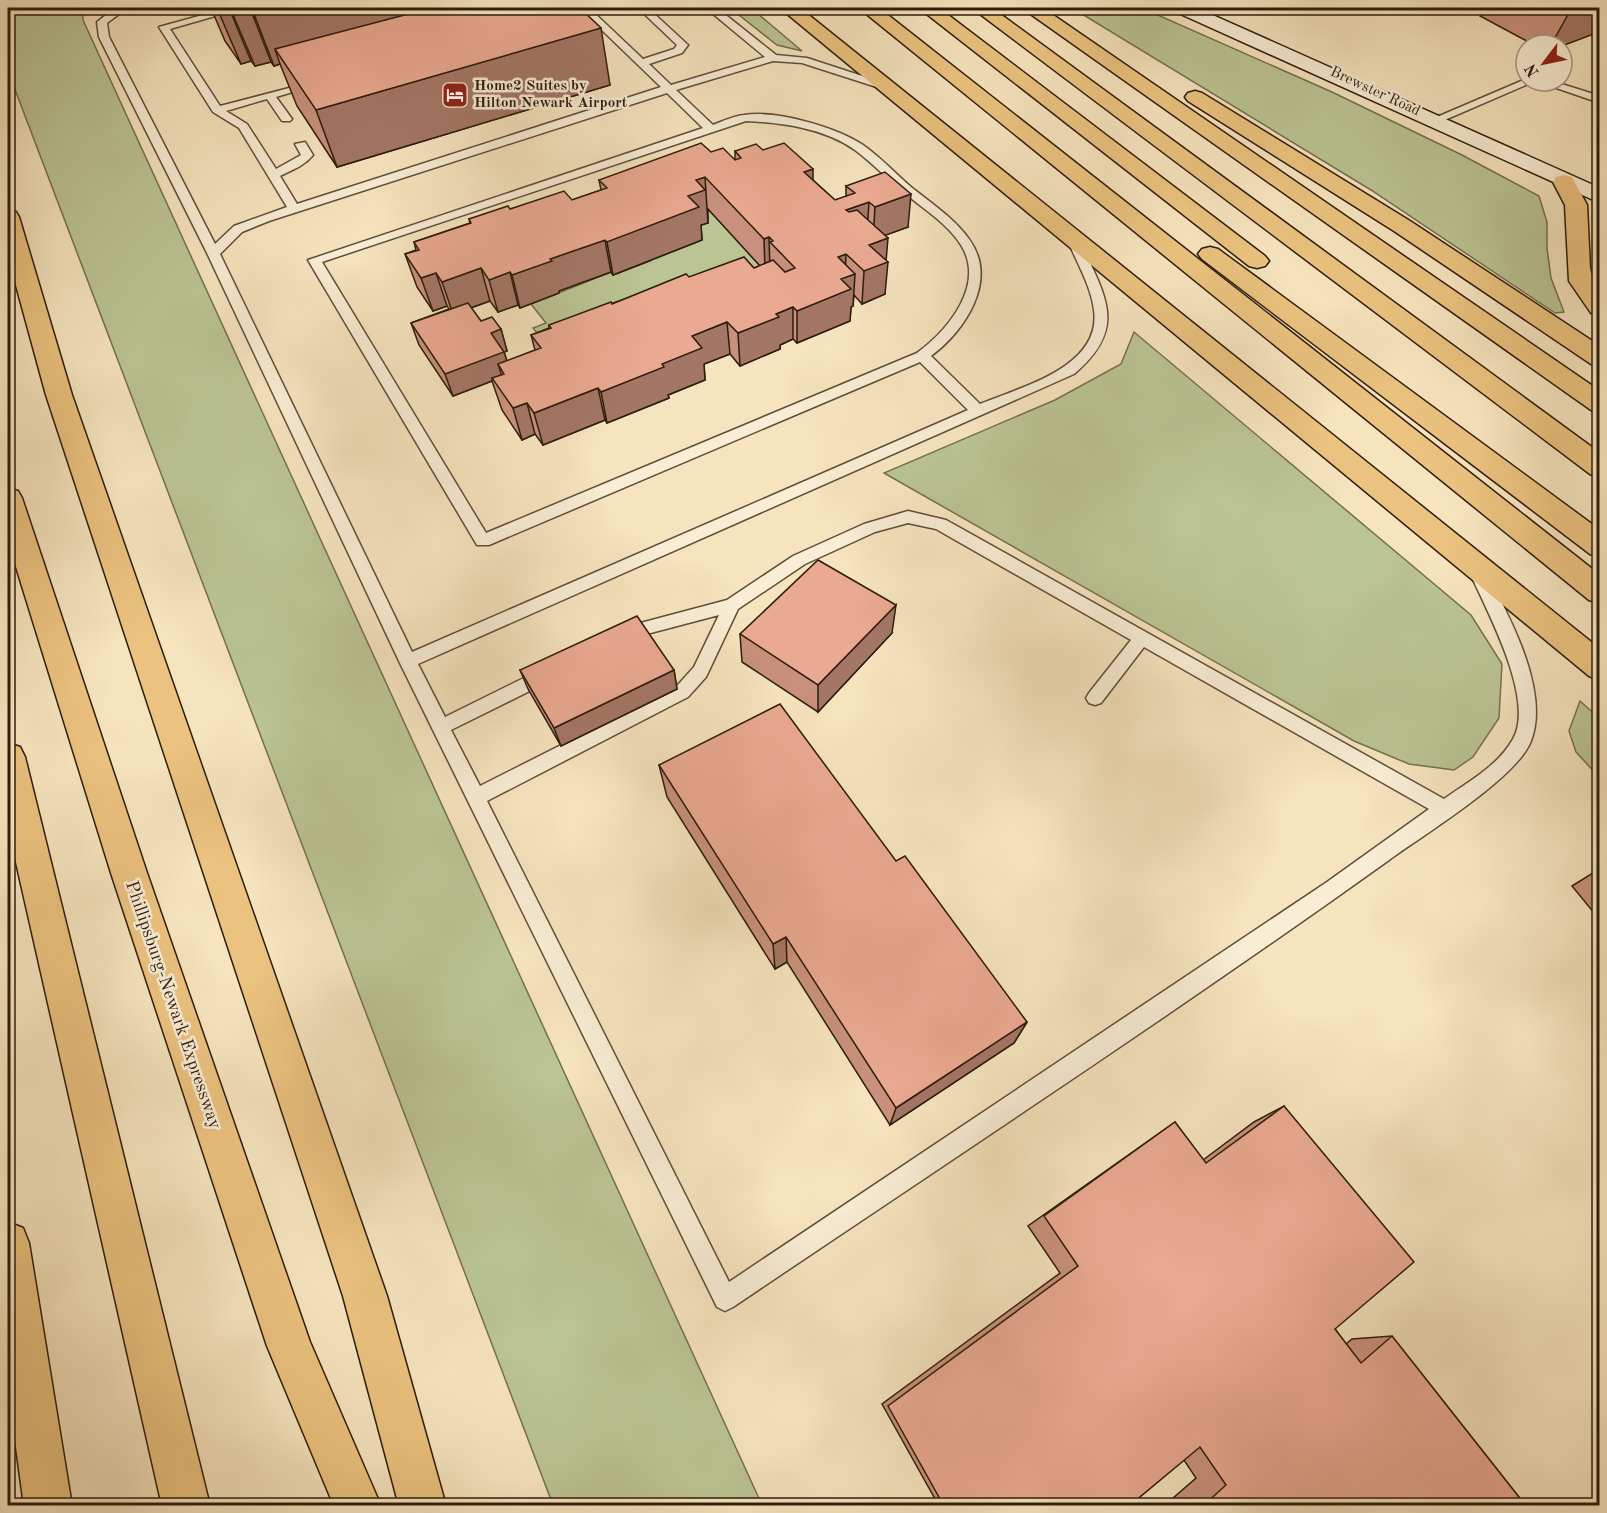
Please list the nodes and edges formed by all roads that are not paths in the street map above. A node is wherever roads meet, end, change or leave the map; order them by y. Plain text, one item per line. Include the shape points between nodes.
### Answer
1 (122, 8) edge
2 (238, 8) edge
3 (584, 8) edge
4 (643, 8) edge
5 (711, 8) edge
6 (789, 8) edge
7 (868, 8) edge
8 (894, 8) edge
9 (928, 8) edge
10 (981, 8) edge
11 (1031, 8) edge
12 (1184, 8) edge
13 (1056, 26) junction
14 (773, 58) junction
15 (641, 63) junction
16 (326, 79) edge
17 (886, 87) junction
18 (1514, 88) edge
19 (668, 89) junction
20 (1574, 92) edge
21 (269, 95) junction
22 (1599, 100) edge
23 (217, 110) junction
24 (285, 119) edge
25 (1436, 120) junction
26 (710, 128) junction
27 (301, 144) edge
28 (273, 175) junction
29 (1564, 182) junction
30 (1599, 196) edge
31 (1599, 205) edge
32 (294, 208) junction
33 (8, 218) edge
34 (1074, 241) junction
35 (213, 253) junction
36 (1359, 288) junction
37 (1599, 308) edge
38 (922, 356) junction
39 (1599, 358) edge
40 (1599, 404) edge
41 (980, 412) junction
42 (1599, 451) edge
43 (1599, 467) edge
44 (8, 498) edge
45 (1599, 527) edge
46 (1599, 546) edge
47 (1474, 565) junction
48 (1599, 592) edge
49 (732, 605) junction
50 (1143, 637) junction
51 (608, 645) edge
52 (408, 661) junction
53 (566, 666) edge
54 (1599, 667) edge
55 (1095, 698) dead end
56 (441, 727) junction
57 (8, 757) edge
58 (476, 797) junction
59 (1447, 810) junction
60 (8, 1244) edge
61 (8, 1333) edge
62 (47, 1506) edge
63 (186, 1506) edge
64 (358, 1506) edge
65 (423, 1506) edge

1 - 35 lane via 102,22 104,37
2 - 23 lane via 164,27
3 - 15 lane
4 - 15 lane via 683,45 678,51
5 - 14 lane
6 - 17 highway
7 - 48 highway
8 - 46 highway via 1238,275
9 - 45 highway
10 - 36 highway
11 - 13 highway
12 - 25 street, Brewster Road
13 - 39 highway via 1155,73 1402,226
13 - 40 highway
14 - 17 lane via 803,60
14 - 19 lane
15 - 19 lane
16 - 21 lane
17 - 34 highway
18 - 25 lane
19 - 26 lane
19 - 32 lane
20 - 22 lane
21 - 23 lane
21 - 24 lane
23 - 28 lane via 243,126
25 - 29 street, Brewster Road
26 - 38 lane via 745,118 788,120 816,128 854,145 950,226 969,248 973,276 968,306 948,336
26 - 38 lane via 314,260 483,541
27 - 28 lane via 307,155 302,161
28 - 32 lane
29 - 30 street, Brewster Road
29 - 31 street, Brewster Road
29 - 37 highway via 1573,195 1579,223 1577,259 1581,278
32 - 35 lane via 238,230
33 - 65 highway via 59,395 365,1296
34 - 41 lane via 1101,310 1103,324 1094,351 1070,371
34 - 47 highway
35 - 52 lane
36 - 42 highway
36 - 43 highway
38 - 41 lane
41 - 52 lane
44 - 64 highway, Phillipsburg-Newark Expressway via 129,873 289,1346
47 - 54 highway
47 - 59 lane via 1516,655 1527,700 1527,723 1512,757
49 - 50 lane via 799,560 870,528 908,517 940,524
49 - 51 lane via 639,630
49 - 58 lane via 700,672 682,692
50 - 55 lane
50 - 59 lane
52 - 56 lane
53 - 56 lane
56 - 58 lane
57 - 63 highway
58 - 59 lane via 725,1299
60 - 62 highway
61 - 62 highway

